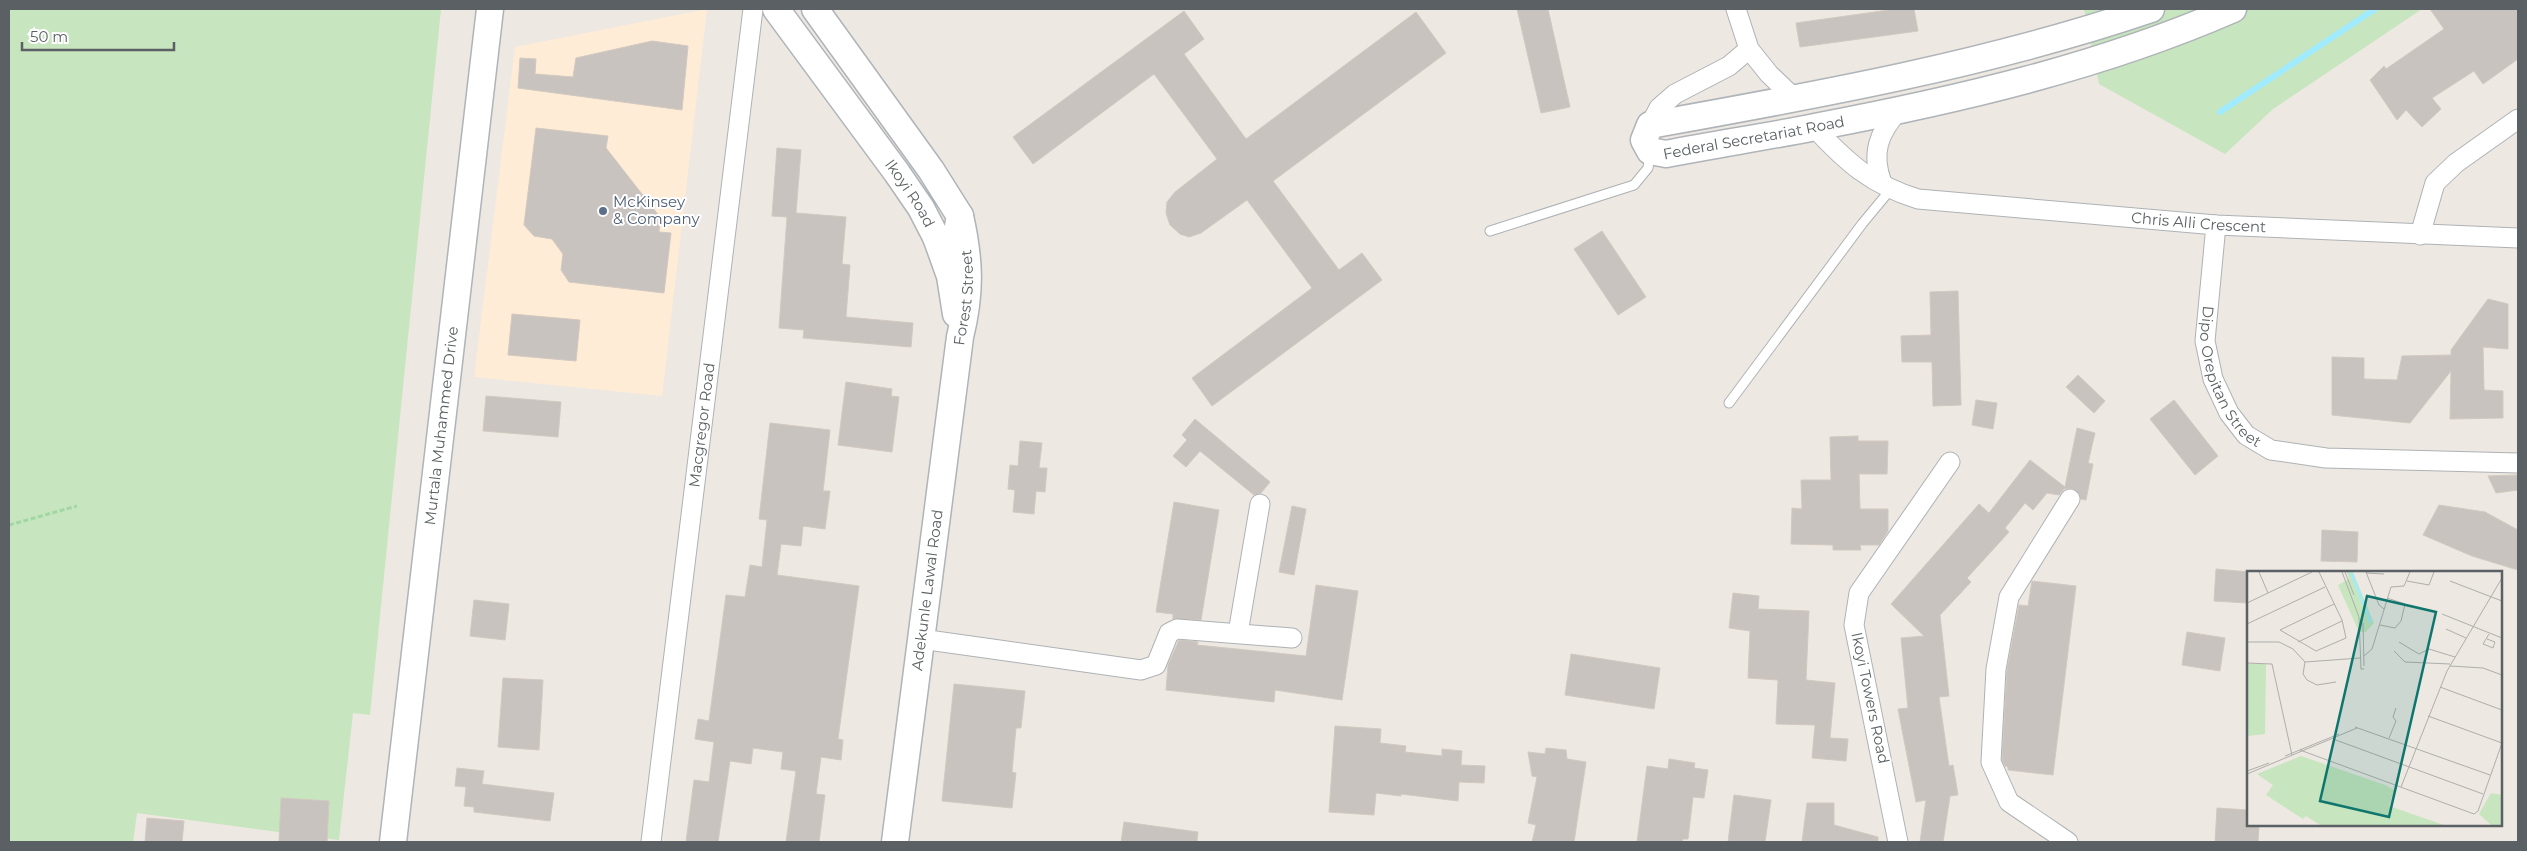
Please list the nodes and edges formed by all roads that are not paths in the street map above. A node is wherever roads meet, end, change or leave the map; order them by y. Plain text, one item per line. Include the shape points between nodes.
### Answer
1 (753, 9) edge
2 (776, 9) edge
3 (815, 9) edge
4 (1736, 9) edge
5 (2151, 9) edge
6 (2233, 9) edge
7 (492, 16) edge
8 (1749, 49) junction
9 (1794, 98) junction
10 (1898, 110) junction
11 (2518, 119) edge
12 (1650, 125) junction
13 (1814, 128) junction
14 (1650, 151) junction
15 (1887, 186) junction
16 (960, 216) junction
17 (2216, 225) junction
18 (1490, 230) dead end
19 (2420, 235) junction
20 (936, 237) junction
21 (2518, 238) edge
22 (960, 337) junction
23 (1729, 403) dead end
24 (1950, 462) dead end
25 (2518, 463) edge
26 (2070, 499) dead end
27 (1260, 504) dead end
28 (1238, 633) junction
29 (1292, 638) dead end
30 (921, 639) junction
31 (392, 842) edge
32 (651, 842) edge
33 (895, 842) edge
34 (1898, 842) edge
35 (2068, 842) edge

1 - 32 street, Macgregor Road
2 - 20 main road, Ikoyi Road via 897,173
3 - 16 main road, Ikoyi Road via 931,170
4 - 8 street
5 - 9 main road, Federal Secretariat Road via 2008,51
6 - 10 main road, Federal Secretariat Road via 2111,56
7 - 31 main road, Murtala Muhammed Drive
8 - 9 street
8 - 12 street via 1729,66 1675,94 1658,108
9 - 12 main road, Federal Secretariat Road
10 - 13 main road, Federal Secretariat Road
10 - 15 street via 1883,129 1876,146 1876,162
11 - 19 street via 2456,163 2435,183
12 - 14 main road, Federal Secretariat Road via 1644,140
13 - 14 main road, Federal Secretariat Road via 1666,154
13 - 15 street, Chris Alli Crescent via 1854,168
14 - 18 lane via 1648,168 1634,186
15 - 17 street, Chris Alli Crescent via 1918,199
15 - 23 lane
16 - 20 main road, Ikoyi Road via 956,237 946,240
16 - 22 main road, Forest Street via 969,259 969,283
17 - 19 street, Chris Alli Crescent
17 - 25 street, Dipo Orepitan Street via 2204,341 2213,379 2229,413 2246,436 2270,450 2326,458
19 - 21 street, Chris Alli Crescent
20 - 22 main road, Forest Street via 950,276
22 - 30 main road, Adekunle Lawal Road
24 - 34 street, Ikoyi Towers Road via 1859,593 1854,625
26 - 35 street via 2010,597 1996,669 1991,762 2009,802
27 - 28 street
28 - 29 street
28 - 30 street via 1178,629 1169,633 1156,665 1141,670
30 - 33 main road, Adekunle Lawal Road

